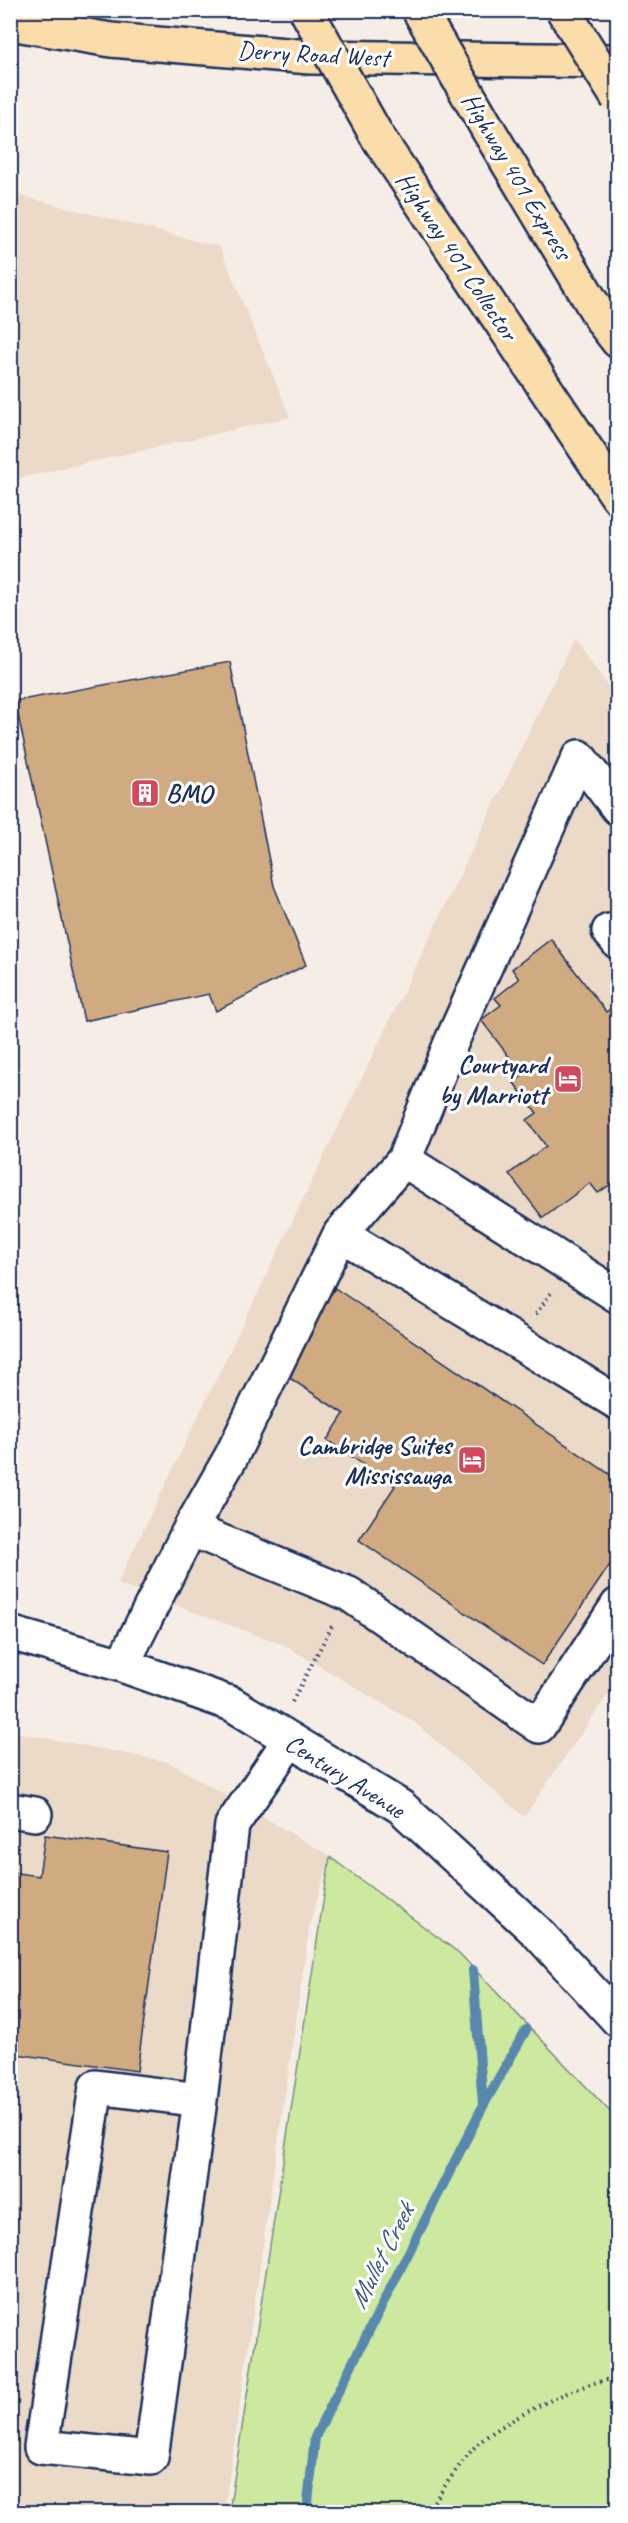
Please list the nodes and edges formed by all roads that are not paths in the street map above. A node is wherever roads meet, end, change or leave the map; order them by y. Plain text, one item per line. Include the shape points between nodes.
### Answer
1 (306, 10) edge
2 (419, 10) edge
3 (563, 10) edge
4 (10, 23) edge
5 (618, 61) edge
6 (618, 98) edge
7 (618, 340) edge
8 (618, 497) edge
9 (618, 808) edge
10 (404, 1160) junction
11 (340, 1234) junction
12 (618, 1296) edge
13 (618, 1403) edge
14 (190, 1529) junction
15 (618, 1605) edge
16 (10, 1633) edge
17 (122, 1665) junction
18 (283, 1737) junction
19 (618, 2020) edge
20 (200, 2100) junction

1 - 8 main road, Highway 401 Collector, bridge via 377,136
2 - 7 main road, Highway 401 Express, bridge
3 - 6 main road, bridge
4 - 5 main road, Derry Road West via 111,40 310,57
9 - 10 street via 579,757 451,1043
10 - 11 street
10 - 12 street
11 - 13 street
11 - 14 street via 231,1458
14 - 15 street via 349,1594 539,1726
14 - 17 street
16 - 17 street, Century Avenue
17 - 18 street, Century Avenue via 232,1704
18 - 19 street, Century Avenue via 400,1807 537,1932
18 - 20 street via 232,1824
20 - 20 street via 151,2458 41,2447 96,2087

